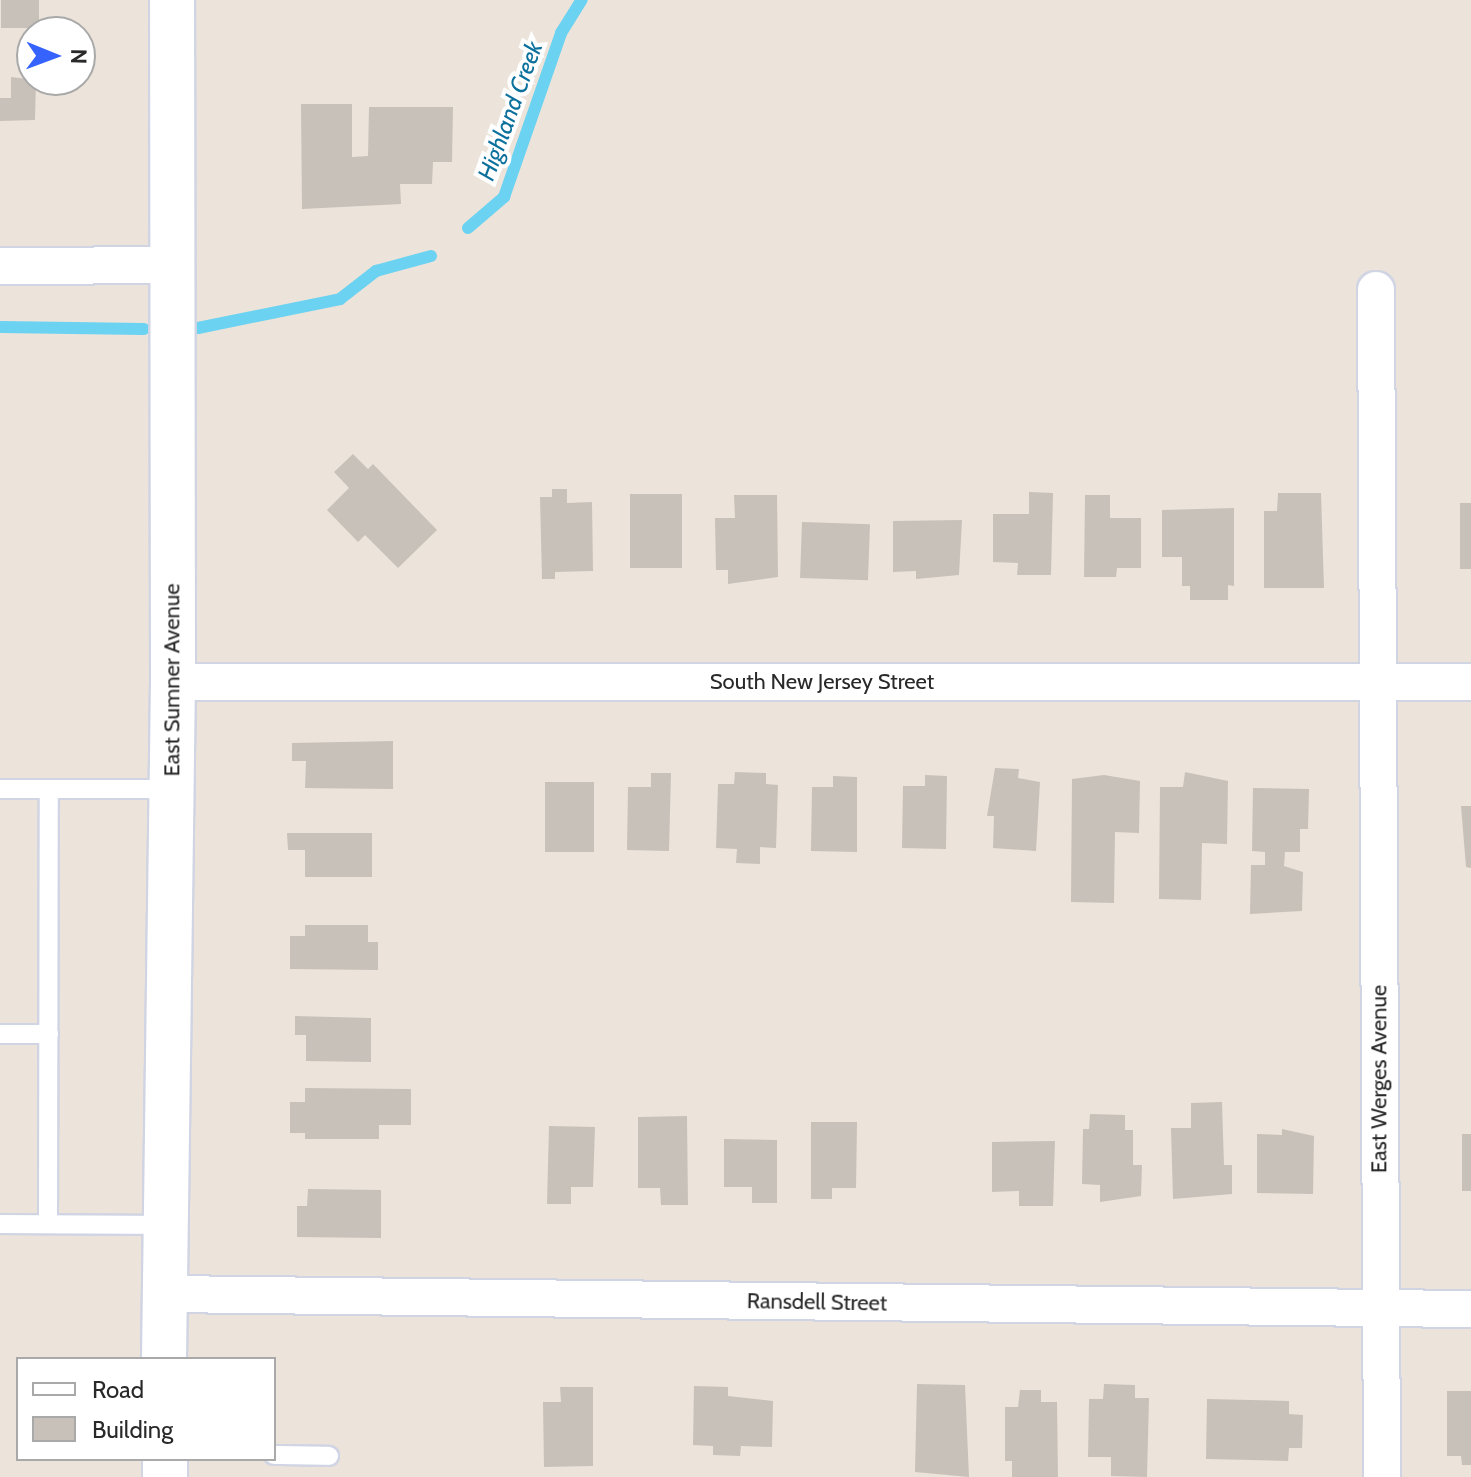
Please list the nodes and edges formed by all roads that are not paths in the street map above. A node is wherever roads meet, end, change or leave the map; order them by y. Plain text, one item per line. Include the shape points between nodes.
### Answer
1 (172, 0) edge
2 (173, 265) junction
3 (0, 266) edge
4 (1376, 290) dead end
5 (173, 682) junction
6 (1381, 682) junction
7 (1471, 682) edge
8 (0, 789) edge
9 (49, 789) junction
10 (171, 789) junction
11 (0, 1034) edge
12 (49, 1034) junction
13 (0, 1224) edge
14 (48, 1224) junction
15 (165, 1225) junction
16 (164, 1294) junction
17 (1379, 1309) junction
18 (1471, 1309) edge
19 (164, 1357) edge
20 (276, 1455) edge
21 (329, 1456) dead end
22 (1382, 1477) edge

1 - 2 street, East Sumner Avenue
2 - 3 street
2 - 5 street, East Sumner Avenue
4 - 6 street, East Werges Avenue
5 - 6 street, South New Jersey Street
5 - 10 street, East Sumner Avenue
6 - 7 street, South New Jersey Street
6 - 17 street, East Werges Avenue
8 - 9 lane
9 - 10 lane
9 - 12 lane
10 - 15 street, East Sumner Avenue
11 - 12 lane
12 - 14 lane
13 - 14 lane
14 - 15 lane
15 - 16 street, East Sumner Avenue
16 - 17 street, Ransdell Street
16 - 19 street, East Sumner Avenue
17 - 18 street, Ransdell Street
17 - 22 street, East Werges Avenue
20 - 21 lane

